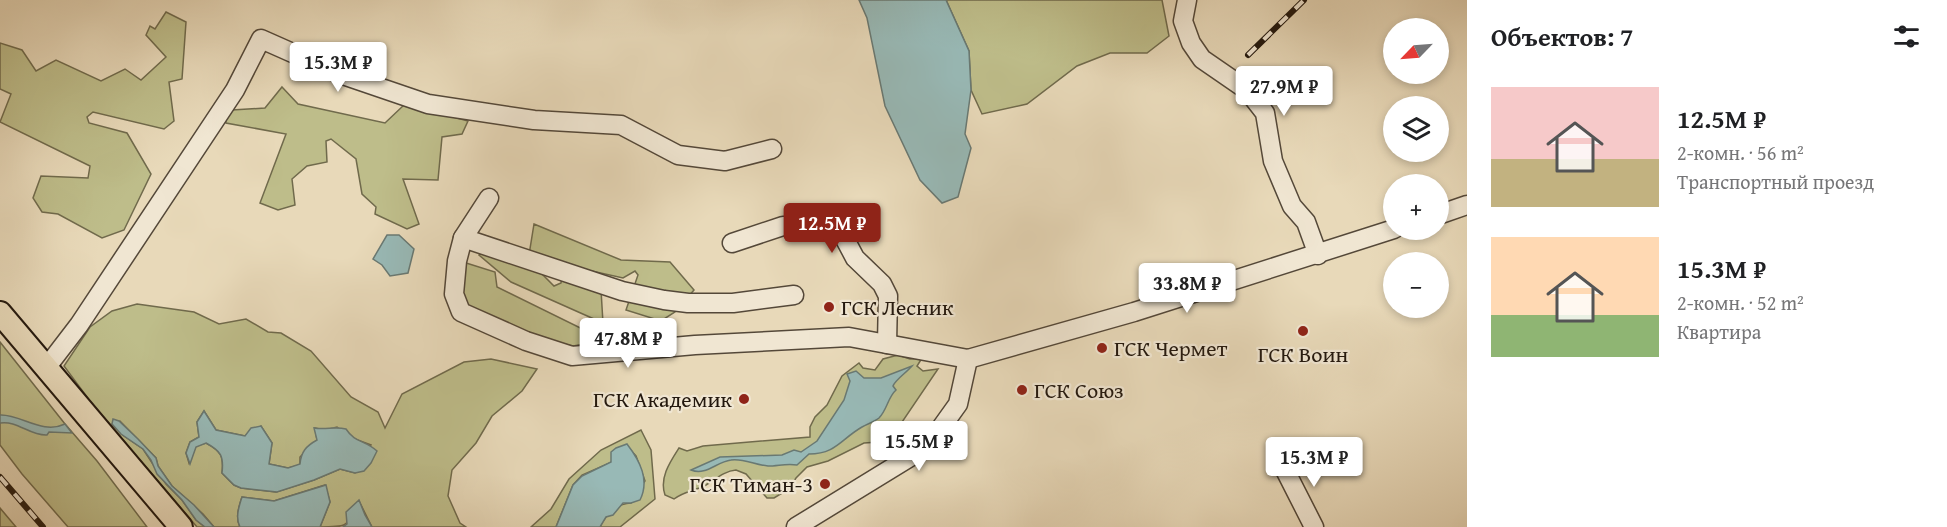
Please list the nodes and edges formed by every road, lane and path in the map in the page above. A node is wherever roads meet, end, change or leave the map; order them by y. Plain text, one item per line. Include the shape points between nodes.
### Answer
1 (1187, 0) edge
2 (772, 148) dead end
3 (489, 198) dead end
4 (1467, 205) edge
5 (1449, 211) edge
6 (1383, 234) edge
7 (462, 238) junction
8 (732, 243) dead end
9 (1318, 255) junction
10 (794, 295) dead end
11 (0, 313) edge
12 (887, 344) junction
13 (968, 358) junction
14 (46, 368) junction
15 (1283, 466) dead end
16 (181, 527) edge
17 (796, 527) edge
18 (1314, 527) edge

1 - 9 street via 1183,21 1202,59 1247,90 1265,113 1273,161 1292,206 1306,222
2 - 14 street via 725,161 678,155 621,125 534,120 428,104 340,74 261,39 235,90 79,325
3 - 7 street
4 - 5 street
6 - 9 street
7 - 10 street via 622,291 664,300 733,303
7 - 12 street via 454,294 461,312 526,341 572,356 695,345 849,338
8 - 12 street via 783,226 838,226 855,258 882,284 888,296
9 - 13 street
11 - 14 main road
12 - 13 street
13 - 17 street via 958,404 928,446
14 - 16 main road
15 - 18 street

